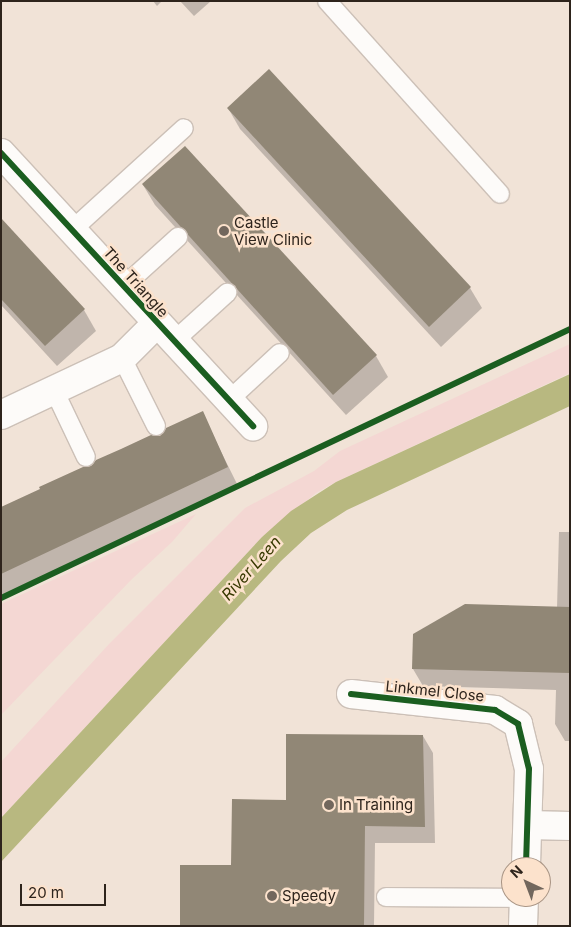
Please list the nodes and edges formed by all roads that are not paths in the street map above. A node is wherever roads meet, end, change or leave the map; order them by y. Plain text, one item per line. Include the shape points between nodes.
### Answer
1 (327, 1) edge
2 (184, 128) dead end
3 (1, 153) edge
4 (500, 194) dead end
5 (72, 230) junction
6 (178, 237) dead end
7 (124, 286) junction
8 (227, 293) dead end
9 (165, 332) junction
10 (280, 352) dead end
11 (122, 358) junction
12 (54, 390) junction
13 (229, 400) junction
14 (1, 415) edge
15 (156, 426) dead end
16 (253, 426) dead end
17 (86, 458) dead end
18 (351, 694) dead end
19 (528, 825) junction
20 (570, 826) edge
21 (526, 857) edge
22 (386, 897) dead end
23 (501, 897) edge
24 (524, 907) edge
25 (523, 926) edge

1 - 4 lane
2 - 5 lane
3 - 5 street, The Triangle
5 - 7 street, The Triangle
6 - 7 lane
7 - 9 street, The Triangle
8 - 9 lane
9 - 11 street, The Triangle
9 - 13 street, The Triangle
10 - 13 lane
11 - 12 street, The Triangle
11 - 15 lane
12 - 14 street, The Triangle
12 - 17 lane
13 - 16 street, The Triangle
18 - 19 street, Linkmel Close via 495,710 518,724 529,770
19 - 20 street
19 - 21 street, Linkmel Close
22 - 23 lane
24 - 25 street

